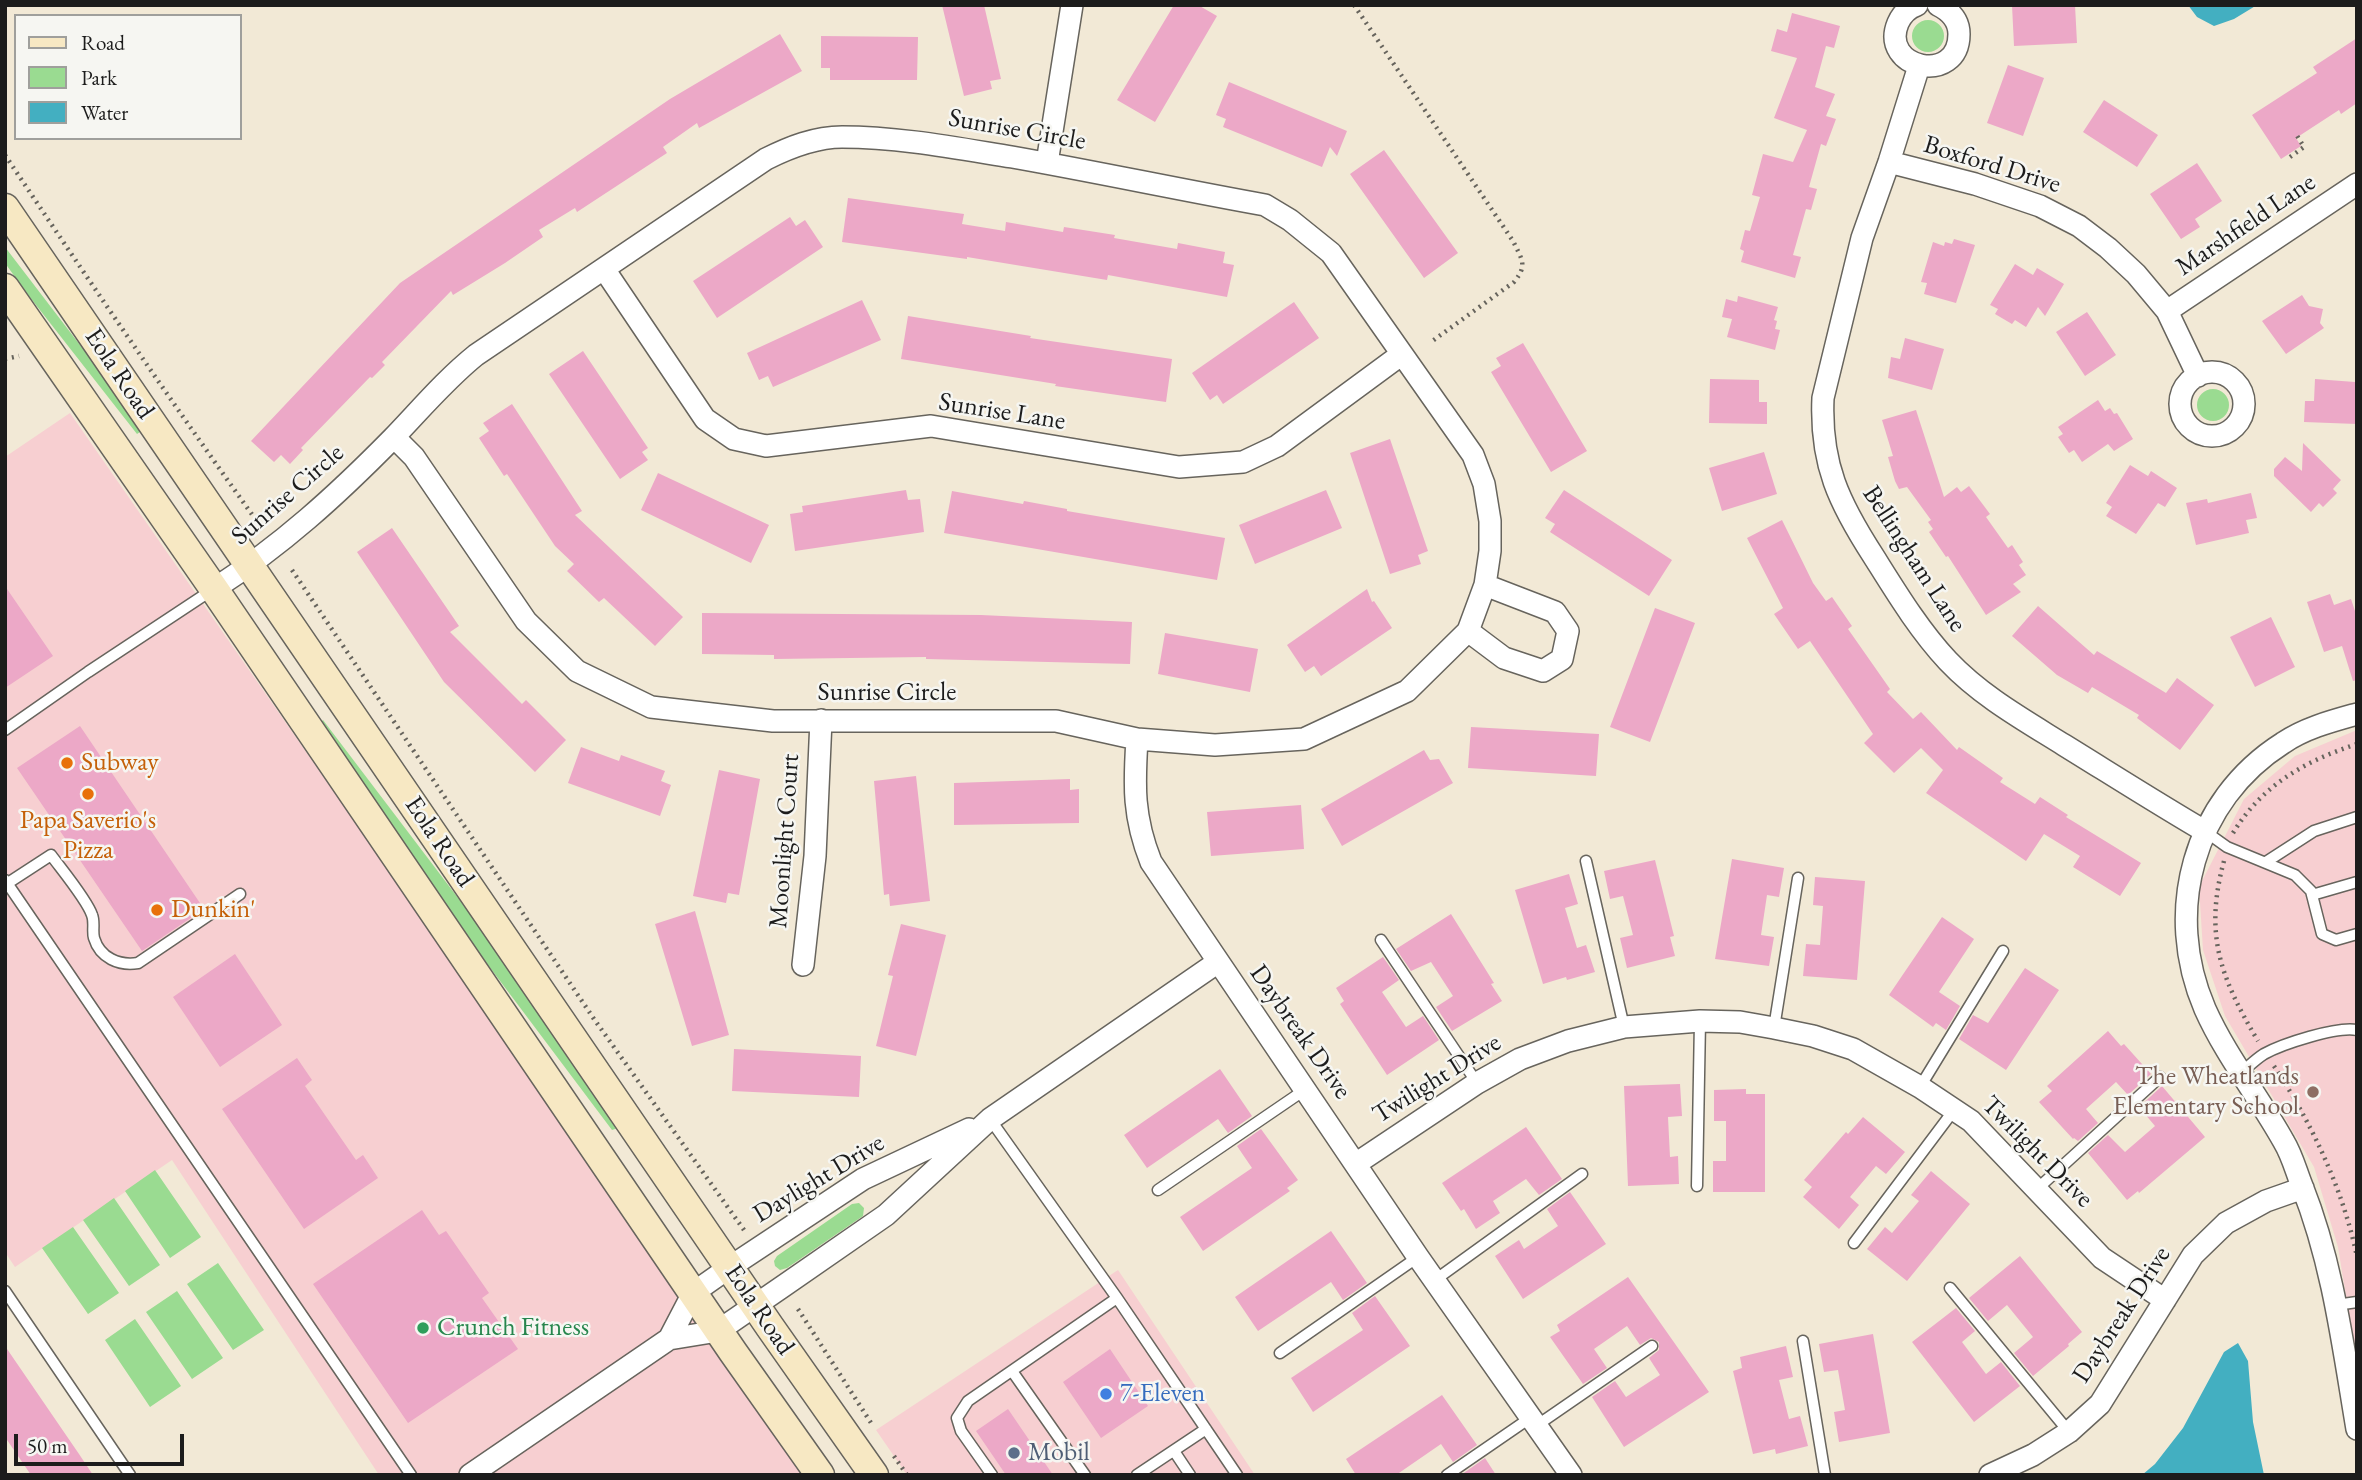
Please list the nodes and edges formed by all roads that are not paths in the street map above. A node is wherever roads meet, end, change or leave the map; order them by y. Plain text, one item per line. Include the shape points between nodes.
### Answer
1 (1072, 5) edge
2 (1917, 5) edge
3 (1938, 5) edge
4 (1919, 66) junction
5 (1889, 162) junction
6 (1047, 163) junction
7 (2357, 184) edge
8 (5, 208) edge
9 (604, 269) junction
10 (5, 288) edge
11 (2167, 312) junction
12 (1402, 354) junction
13 (2198, 376) dead end
14 (394, 437) junction
15 (250, 566) junction
16 (1485, 585) junction
17 (214, 589) junction
18 (1468, 631) junction
19 (2357, 714) edge
20 (821, 720) junction
21 (5, 730) edge
22 (1137, 739) junction
23 (2357, 817) edge
24 (2206, 832) junction
25 (1586, 861) dead end
26 (2266, 862) junction
27 (1798, 877) dead end
28 (6, 881) edge
29 (2357, 882) edge
30 (240, 894) dead end
31 (2312, 895) junction
32 (2357, 934) edge
33 (1381, 940) dead end
34 (2003, 951) dead end
35 (1218, 962) junction
36 (803, 965) dead end
37 (1700, 1021) junction
38 (1624, 1027) junction
39 (1774, 1028) junction
40 (2357, 1030) edge
41 (2242, 1072) junction
42 (2160, 1077) dead end
43 (1477, 1083) junction
44 (1920, 1087) junction
45 (1306, 1089) junction
46 (1954, 1110) junction
47 (990, 1119) junction
48 (1357, 1163) junction
49 (1583, 1174) dead end
50 (1697, 1186) dead end
51 (2303, 1188) junction
52 (1158, 1190) dead end
53 (2036, 1190) junction
54 (1854, 1243) dead end
55 (1418, 1257) junction
56 (730, 1267) junction
57 (1435, 1280) junction
58 (1950, 1288) dead end
59 (5, 1291) edge
60 (693, 1293) junction
61 (1118, 1298) junction
62 (2165, 1300) junction
63 (2346, 1303) edge
64 (755, 1305) junction
65 (719, 1331) junction
66 (668, 1339) junction
67 (1803, 1341) dead end
68 (1652, 1346) dead end
69 (1280, 1353) dead end
70 (1012, 1371) junction
71 (1533, 1422) junction
72 (1206, 1429) junction
73 (2357, 1429) edge
74 (2069, 1433) junction
75 (1174, 1451) junction
76 (130, 1475) edge
77 (411, 1475) edge
78 (470, 1475) edge
79 (820, 1475) edge
80 (874, 1475) edge
81 (992, 1475) edge
82 (1085, 1475) edge
83 (1137, 1475) edge
84 (1191, 1475) edge
85 (1237, 1475) edge
86 (1447, 1475) edge
87 (1571, 1475) edge
88 (1825, 1475) edge
89 (1990, 1475) edge

1 - 6 street
2 - 4 street via 1901,16 1895,40 1908,61
3 - 4 street via 1955,19 1958,43 1944,63
4 - 5 street, Bellingham Lane
5 - 11 street, Boxford Drive via 1975,184 2055,212 2108,248
5 - 24 street, Bellingham Lane via 1862,237 1823,398 1825,448 1841,502 1928,638 1972,684
6 - 9 street, Sunrise Circle via 925,142 840,137 809,142 766,159
6 - 12 street, Sunrise Circle via 1265,205 1331,253
7 - 11 street, Marshfield Lane
8 - 15 street, Eola Road
9 - 12 street, Sunrise Lane via 705,419 734,439 766,446 931,426 1179,467 1243,462 1284,441
9 - 14 street, Sunrise Circle via 476,355
10 - 17 street, Eola Road
11 - 13 street, Boxford Drive
12 - 16 street, Sunrise Circle via 1473,454 1484,484 1490,521
14 - 15 street, Sunrise Circle via 314,515
14 - 20 street, Sunrise Circle via 414,457 526,621 577,671 651,707 773,721
15 - 17 street, Sunrise Circle
15 - 56 street, Eola Road
16 - 18 street, Sunrise Circle
16 - 18 street via 1555,612 1568,631 1562,659 1543,671 1504,659
17 - 21 lane
17 - 60 street, Eola Road
18 - 22 street, Sunrise Circle via 1407,691 1304,740 1214,745
19 - 24 street via 2284,741 2254,763 2232,788
20 - 22 street, Sunrise Circle via 1056,721
20 - 36 street, Moonlight Court via 815,856
22 - 35 street, Daybreak Drive via 1134,793 1141,837 1151,862
23 - 26 lane via 2314,831
24 - 26 lane via 2227,847
24 - 41 street via 2188,890 2190,956 2205,1009
25 - 38 lane
26 - 31 lane via 2295,875
27 - 39 lane
28 - 30 lane via 51,855 93,916 94,939 113,962 126,965 138,963
28 - 77 lane
29 - 31 lane
31 - 32 lane via 2322,933 2336,940
33 - 43 lane
34 - 44 lane
35 - 45 street, Daybreak Drive
35 - 47 street, Daylight Drive
37 - 38 street, Twilight Drive
37 - 39 street, Twilight Drive
37 - 50 lane
38 - 43 street, Twilight Drive via 1520,1059
39 - 44 street, Twilight Drive via 1853,1049
40 - 41 lane via 2348,1028 2302,1040 2265,1054
41 - 51 street via 2286,1144
42 - 53 lane
43 - 48 street, Twilight Drive
44 - 46 street, Twilight Drive
45 - 48 street, Daybreak Drive
45 - 52 lane
46 - 53 street, Twilight Drive via 1971,1121
46 - 54 lane
47 - 56 street, Daylight Drive via 863,1179
47 - 61 lane
47 - 64 street, Daylight Drive via 886,1215
48 - 55 street, Daybreak Drive
49 - 57 lane
51 - 62 street, Daybreak Drive via 2226,1223 2193,1255
51 - 63 street
53 - 62 street, Twilight Drive via 2102,1258
55 - 57 street, Daybreak Drive
55 - 69 lane
56 - 60 street, Daylight Drive
56 - 64 street, Eola Road
57 - 71 street, Daybreak Drive
58 - 74 lane
59 - 76 lane
60 - 65 street, Eola Road
60 - 66 street, Daylight Drive
61 - 70 lane
61 - 72 lane
62 - 74 street, Daybreak Drive via 2100,1404
63 - 73 street
64 - 65 street, Daylight Drive
64 - 80 street, Eola Road
65 - 66 street, Daylight Drive
65 - 79 street, Eola Road
66 - 78 street, Daylight Drive
67 - 88 lane
68 - 71 lane
70 - 81 lane via 968,1401 957,1418
70 - 82 lane
71 - 86 lane
71 - 87 street, Daybreak Drive
72 - 75 lane
72 - 85 lane
74 - 89 street, Daybreak Drive
75 - 83 lane
75 - 84 lane

